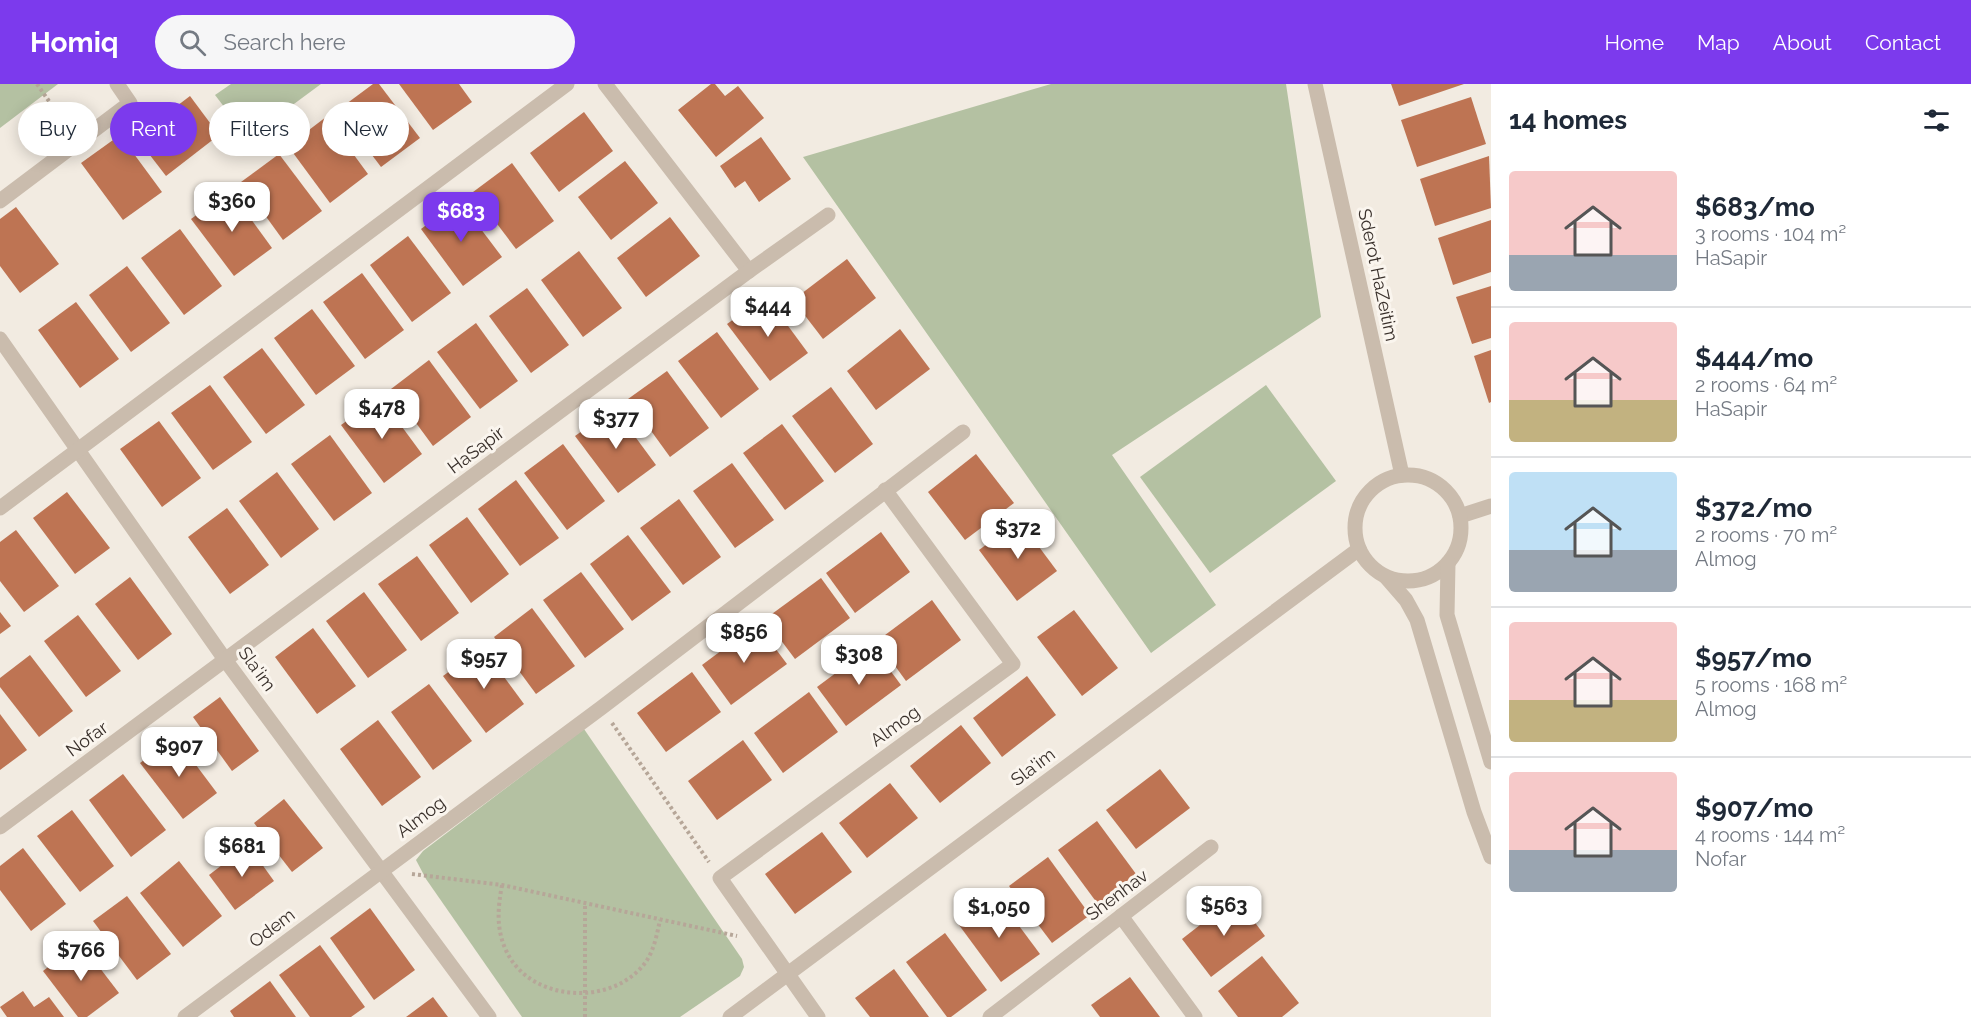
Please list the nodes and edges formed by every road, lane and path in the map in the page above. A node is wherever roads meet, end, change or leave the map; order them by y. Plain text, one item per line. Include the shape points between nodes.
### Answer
1 (37, 84) edge
2 (117, 84) edge
3 (567, 84) edge
4 (605, 84) edge
5 (1316, 84) edge
6 (50, 102) edge
7 (98, 127) edge
8 (59, 156) edge
9 (0, 201) edge
10 (828, 215) dead end
11 (748, 271) junction
12 (0, 339) edge
13 (963, 432) dead end
14 (76, 450) junction
15 (1402, 475) junction
16 (885, 490) junction
17 (1491, 506) edge
18 (0, 508) edge
19 (1460, 516) junction
20 (1359, 549) junction
21 (1448, 563) junction
22 (1383, 575) junction
23 (226, 661) junction
24 (601, 708) junction
25 (1491, 762) edge
26 (0, 827) edge
27 (1211, 848) dead end
28 (1491, 857) edge
29 (382, 871) junction
30 (720, 878) junction
31 (502, 885) junction
32 (585, 903) junction
33 (1121, 916) junction
34 (660, 920) junction
35 (767, 943) junction
36 (789, 974) junction
37 (585, 993) junction
38 (185, 1017) edge
39 (489, 1017) edge
40 (585, 1017) edge
41 (730, 1017) edge
42 (818, 1017) edge
43 (990, 1017) edge
44 (1195, 1017) edge

1 - 6 path
2 - 7 street via 130,103
3 - 14 street
4 - 11 street
5 - 15 street, Sderot HaZeitim
8 - 9 street
10 - 11 street, HaSapir
11 - 23 street, HaSapir
12 - 14 street, Sla'im
13 - 16 street, Almog
14 - 18 street
14 - 23 street, Sla'im
15 - 19 street via 1432,480 1449,495
15 - 20 street via 1386,479 1362,501 1356,516
16 - 24 street, Almog
16 - 30 street, Almog via 1013,664
17 - 19 street
19 - 21 street via 1457,548
20 - 22 street
20 - 36 street, Sla'im
21 - 22 street via 1418,580
21 - 25 street via 1447,615
22 - 28 street via 1406,600 1417,620
23 - 26 street, Nofar
23 - 29 street, Sla'im
24 - 29 street, Almog
24 - 30 path
27 - 33 street, Shenhav
29 - 31 path
29 - 38 street, Odem
29 - 39 street, Sla'im
30 - 35 street
31 - 32 path
31 - 37 path via 497,913 500,933 515,966 552,989
32 - 34 path
32 - 37 path
33 - 43 street, Shenhav
33 - 44 street
34 - 35 path
34 - 37 path via 655,944 645,963 625,981 606,990
35 - 36 street
36 - 41 street, Sla'im
36 - 42 street
37 - 40 path

